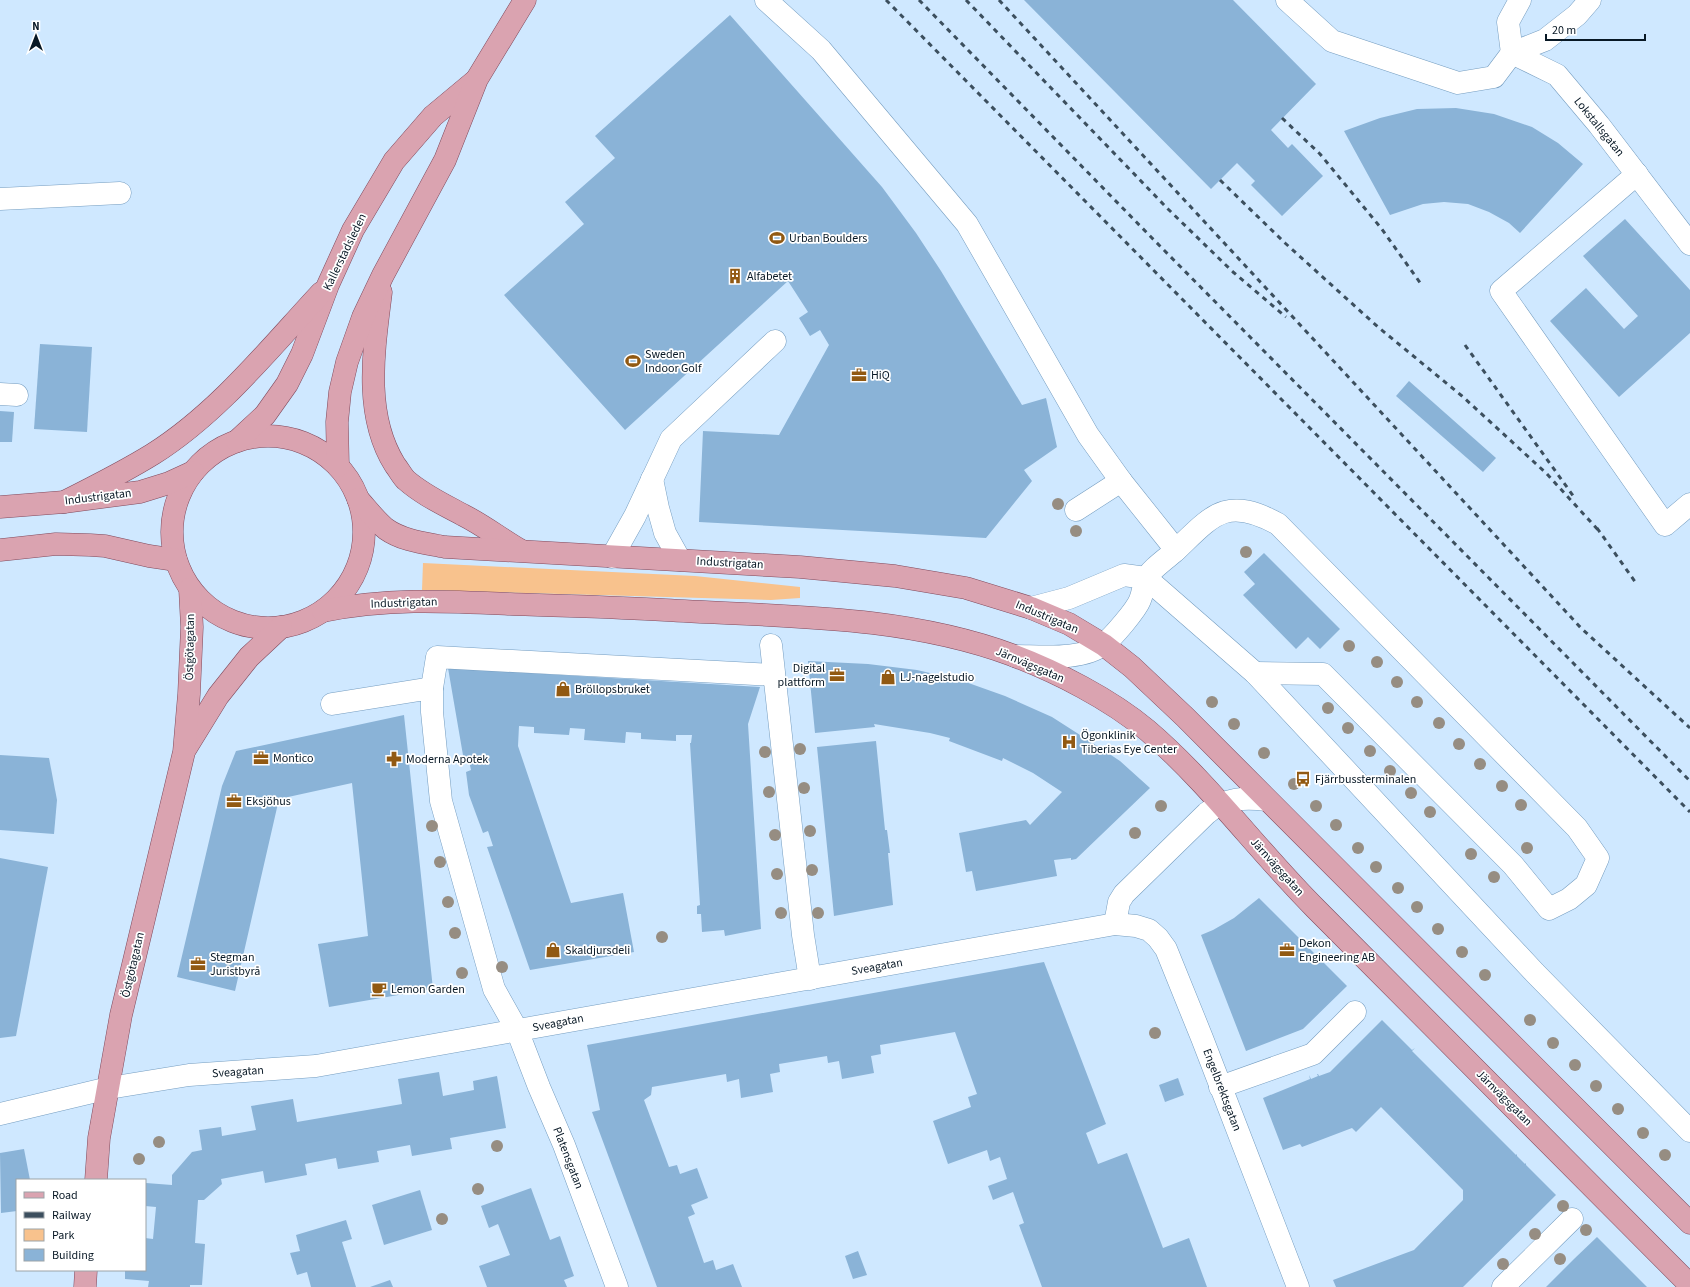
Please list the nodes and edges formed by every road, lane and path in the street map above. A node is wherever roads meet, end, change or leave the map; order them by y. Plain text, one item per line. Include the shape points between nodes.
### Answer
1 (525, 0) edge
2 (766, 0) edge
3 (1287, 0) edge
4 (1520, 0) edge
5 (1590, 0) edge
6 (1512, 53) junction
7 (477, 79) junction
8 (1637, 174) junction
9 (120, 193) dead end
10 (0, 199) edge
11 (1690, 244) edge
12 (383, 275) junction
13 (328, 285) junction
14 (775, 341) dead end
15 (237, 441) junction
16 (338, 466) junction
17 (193, 472) junction
18 (652, 479) junction
19 (1121, 481) junction
20 (358, 499) junction
21 (64, 502) junction
22 (1690, 504) edge
23 (0, 507) edge
24 (1076, 510) dead end
25 (0, 550) edge
26 (1176, 550) junction
27 (521, 551) junction
28 (612, 556) junction
29 (176, 560) junction
30 (680, 560) junction
31 (1146, 578) junction
32 (190, 589) junction
33 (1031, 608) junction
34 (322, 611) junction
35 (774, 616) joint
36 (281, 627) junction
37 (771, 645) dead end
38 (1104, 645) junction
39 (1014, 656) junction
40 (1255, 673) junction
41 (774, 675) junction
42 (432, 688) junction
43 (332, 704) dead end
44 (184, 752) junction
45 (1267, 800) junction
46 (1220, 804) junction
47 (1115, 924) junction
48 (810, 979) junction
49 (1355, 1012) dead end
50 (517, 1030) junction
51 (1220, 1087) junction
52 (109, 1088) junction
53 (0, 1114) edge
54 (1690, 1131) edge
55 (96, 1179) edge
56 (1572, 1219) dead end
57 (1690, 1223) edge
58 (86, 1271) edge
59 (1690, 1285) edge
60 (85, 1287) edge
61 (617, 1287) edge
62 (1298, 1287) edge
63 (1503, 1287) edge

1 - 7 main road, Kallerstadsleden
2 - 19 street via 821,50 967,224 1088,435
3 - 6 street via 1332,41 1458,83 1494,77
4 - 6 street via 1508,22
5 - 6 street via 1577,15 1546,40
6 - 8 street, Lokstallsgatan via 1557,75
7 - 12 main road, Kallerstadsleden via 445,160
7 - 13 main road, Kallerstadsleden via 433,116 394,161 353,230
8 - 11 street, Lokstallsgatan
8 - 22 street via 1501,292 1665,525
9 - 10 street
12 - 16 main road, Kallerstadsleden via 362,317 347,362 340,392
12 - 27 main road via 373,360 378,423 388,453 405,479 429,498 464,515
13 - 15 main road, Kallerstadsleden via 302,354 287,384 265,415
13 - 21 main road via 239,382 193,424 153,454
14 - 18 street via 671,439
15 - 16 main road via 259,436 280,436 302,442 321,452
15 - 17 main road via 205,458
16 - 20 main road via 350,481
17 - 21 main road, Industrigatan via 140,492
17 - 29 main road via 182,487 175,505 172,542
18 - 28 street
18 - 30 street via 665,533
19 - 24 street
19 - 26 street
20 - 27 main road, Industrigatan via 386,528 401,537 445,547
20 - 34 main road via 364,524 361,555 355,573 341,594
21 - 23 main road, Industrigatan
25 - 29 main road via 56,544 90,545
26 - 31 street
26 - 40 street via 1211,517 1225,511 1241,510 1262,515 1278,524 1577,828 1598,858 1586,885 1569,899 1549,909 1513,865 1324,674
27 - 28 main road, Industrigatan
28 - 30 main road, Industrigatan
29 - 32 main road
30 - 33 main road, Industrigatan via 894,576 966,588
31 - 33 street via 1124,575 1069,598
31 - 38 street via 1140,601
31 - 40 street
32 - 36 main road via 204,604 221,616 261,628
32 - 44 main road, Östgötagatan via 191,649
33 - 38 main road, Industrigatan via 1069,624
34 - 35 main road, Industrigatan via 356,605 422,600
34 - 36 main road via 310,618
35 - 39 main road, Järnvägsgatan via 911,628 962,638
36 - 44 main road, Östgötagatan via 249,658 218,696
37 - 41 street
38 - 39 street via 1081,654 1059,657
38 - 45 main road via 1170,702
39 - 46 main road, Järnvägsgatan via 1059,675 1119,709 1176,757
40 - 54 street via 1535,973
41 - 42 street, Platensgatan via 437,658
41 - 48 street
42 - 43 street
42 - 50 street, Platensgatan via 441,801 494,989
44 - 52 main road, Östgötagatan via 121,1015
45 - 46 street via 1241,798
45 - 57 main road
46 - 47 street via 1196,822 1124,894 1119,902
46 - 59 main road, Järnvägsgatan via 1310,904
47 - 48 street, Sveagatan
47 - 51 street, Engelbrektsgatan via 1149,930 1166,949
48 - 50 street, Sveagatan
49 - 51 street via 1313,1054
50 - 52 street, Sveagatan via 316,1066 189,1075
50 - 61 street, Platensgatan via 564,1145
51 - 62 street, Engelbrektsgatan
52 - 53 street, Sveagatan
52 - 55 main road, Östgötagatan via 99,1138
56 - 63 street
58 - 60 main road

